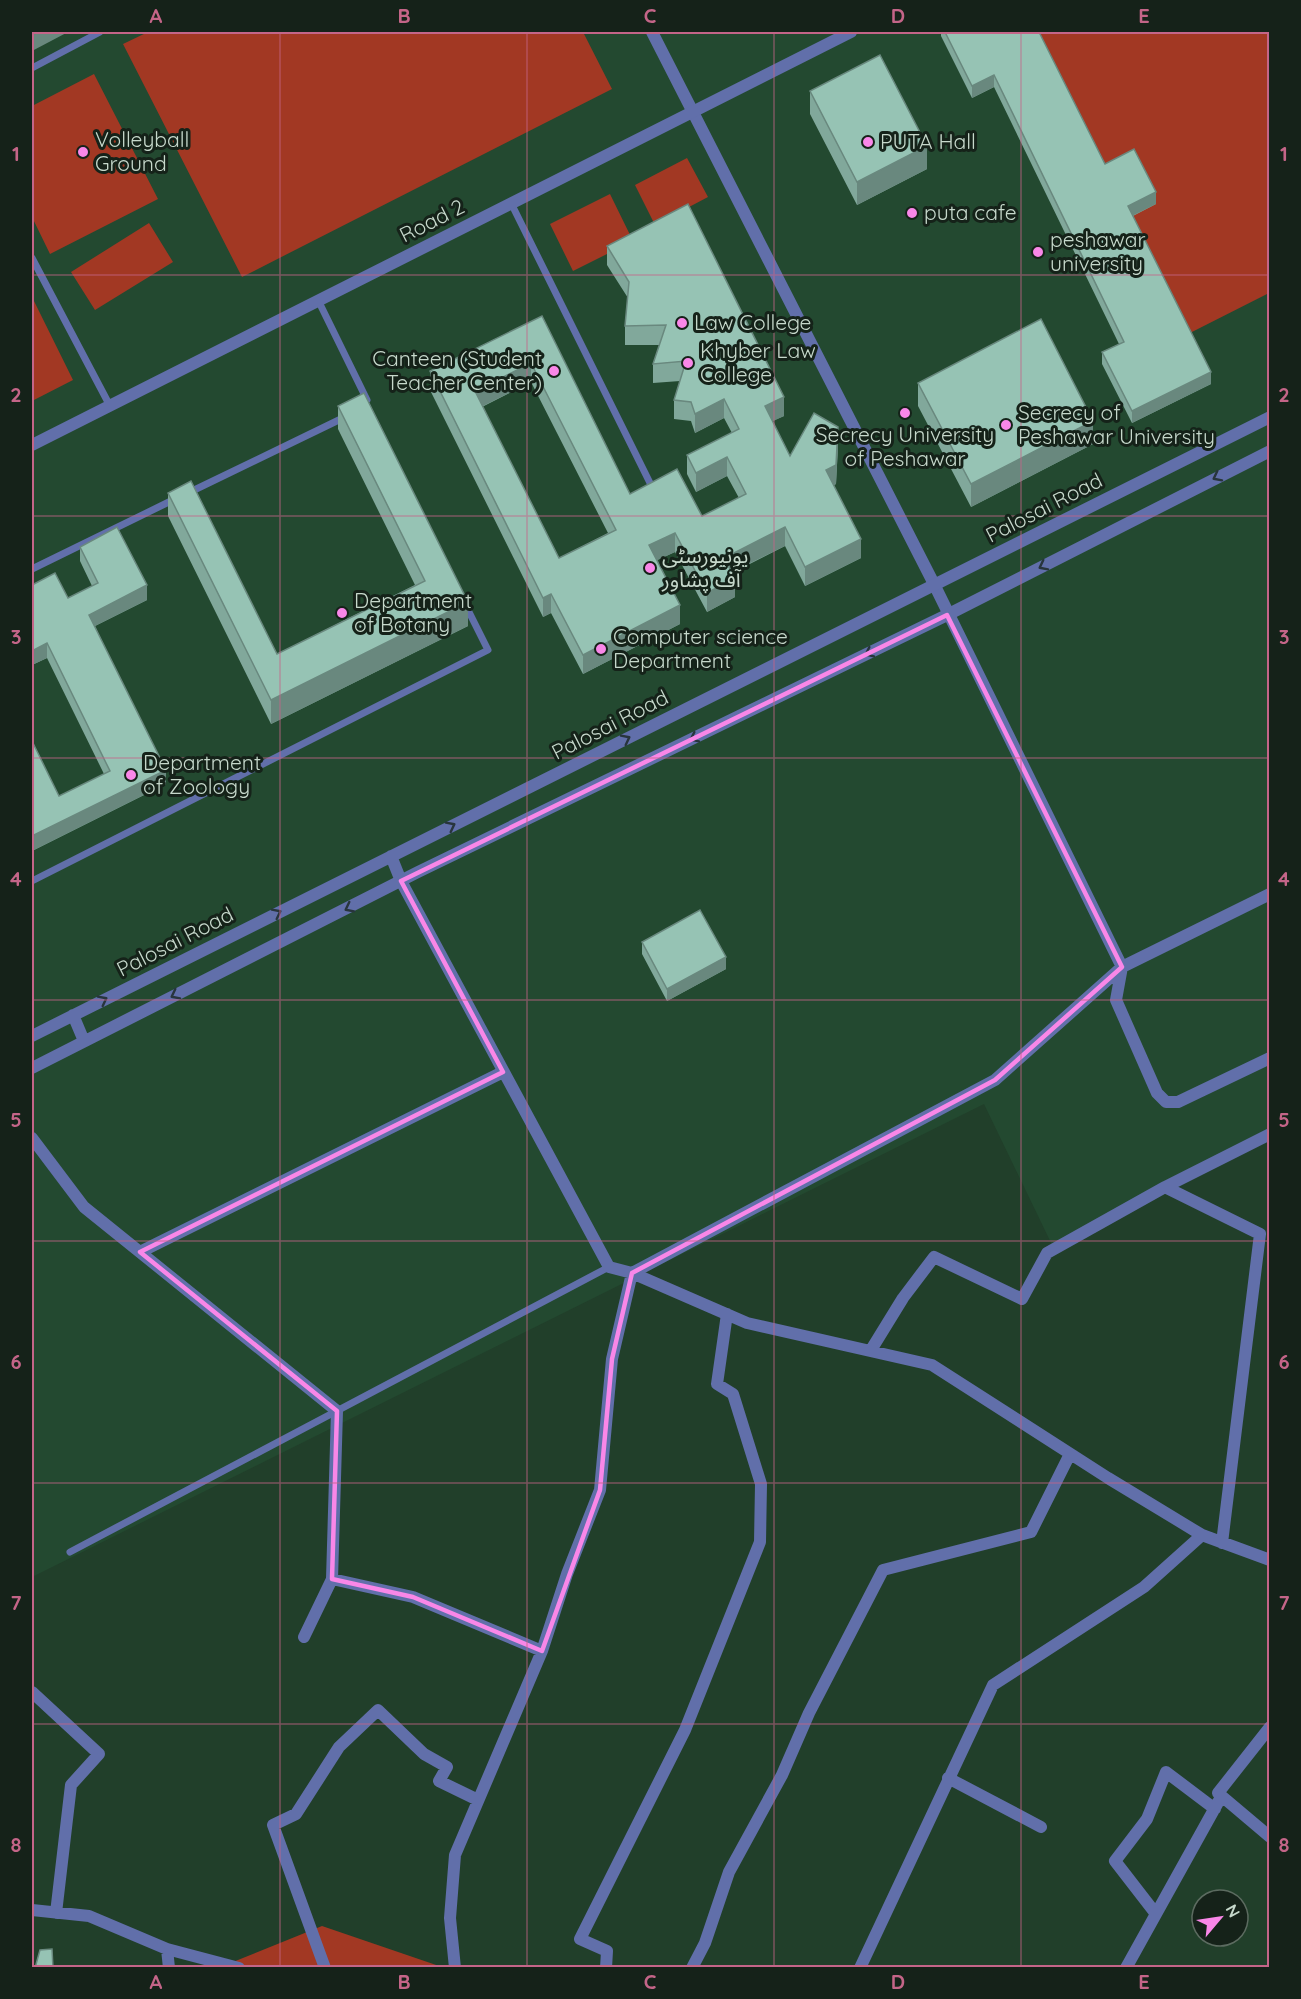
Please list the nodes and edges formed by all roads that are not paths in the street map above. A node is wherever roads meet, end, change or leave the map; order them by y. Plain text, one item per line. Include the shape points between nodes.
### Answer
1 (100, 32) edge
2 (652, 32) edge
3 (851, 32) edge
4 (32, 68) edge
5 (693, 111) junction
6 (511, 203) junction
7 (32, 258) edge
8 (318, 300) junction
9 (110, 406) junction
10 (1269, 417) edge
11 (32, 445) edge
12 (1269, 451) edge
13 (653, 489) edge
14 (32, 569) edge
15 (934, 585) junction
16 (462, 597) edge
17 (947, 615) junction
18 (391, 856) junction
19 (32, 880) edge
20 (401, 881) junction
21 (1269, 894) edge
22 (1122, 967) junction
23 (73, 1015) junction
24 (32, 1036) edge
25 (84, 1041) junction
26 (1269, 1059) edge
27 (32, 1068) edge
28 (503, 1072) junction
29 (1269, 1134) edge
30 (32, 1138) edge
31 (1165, 1187) junction
32 (140, 1252) junction
33 (609, 1267) junction
34 (632, 1273) junction
35 (727, 1314) junction
36 (871, 1350) junction
37 (337, 1411) junction
38 (1070, 1454) junction
39 (1202, 1534) junction
40 (1222, 1543) junction
41 (70, 1552) dead end
42 (1269, 1560) edge
43 (332, 1579) junction
44 (304, 1637) dead end
45 (542, 1651) junction
46 (32, 1692) edge
47 (1269, 1727) edge
48 (948, 1778) junction
49 (1221, 1797) junction
50 (477, 1800) junction
51 (1215, 1809) junction
52 (1041, 1827) dead end
53 (1269, 1837) edge
54 (32, 1911) edge
55 (56, 1912) junction
56 (1156, 1914) junction
57 (167, 1949) junction
58 (169, 1968) edge
59 (239, 1968) edge
60 (326, 1968) edge
61 (454, 1968) edge
62 (606, 1968) edge
63 (692, 1968) edge
64 (860, 1968) edge
65 (1126, 1968) edge

1 - 4 lane
2 - 5 street
3 - 5 street, Road 2
5 - 6 street, Road 2
5 - 15 street
6 - 8 street, Road 2
6 - 13 lane
7 - 9 lane
8 - 9 street, Road 2
8 - 14 lane via 369,405
9 - 11 street, Road 2
10 - 15 street, Palosai Road
12 -> 17 street
15 - 17 street
18 -> 15 street, Palosai Road
16 - 19 lane via 488,650
17 -> 20 street
17 - 22 street
18 - 20 street
23 -> 18 street, Palosai Road
20 -> 25 street
20 - 28 street
21 - 22 street
22 - 26 street via 1116,1000 1157,1093 1166,1101 1178,1102
22 - 34 street via 995,1080
23 - 24 street, Palosai Road
23 - 25 street
25 - 27 street
28 - 32 street
28 - 33 street
29 - 31 street
30 - 32 street via 84,1207
31 - 36 street via 1047,1253 1022,1299 934,1257
31 - 40 street via 1260,1234
32 - 37 street
33 - 34 street
33 - 37 lane
34 - 35 street
34 - 45 street via 612,1359 600,1490
35 - 36 street via 747,1323
35 - 62 street via 717,1384 733,1394 761,1484 760,1542 685,1730 580,1939 607,1951
36 - 38 street via 932,1365
37 - 41 lane
37 - 43 street
38 - 39 street
38 - 63 street via 1031,1532 883,1570 809,1713 782,1775 729,1872 705,1943
39 - 40 street
39 - 48 street via 1144,1587 993,1685
40 - 42 street
43 - 44 street
43 - 45 street via 413,1597
45 - 50 street
46 - 55 street via 99,1754 71,1785
47 - 49 street via 1220,1788
48 - 52 street
48 - 64 street
49 - 51 street
49 - 53 street
50 - 60 street via 439,1781 447,1767 424,1754 378,1710 339,1747 296,1814 273,1825
50 - 61 street via 455,1855 450,1918
51 - 56 street
51 - 56 street via 1166,1772 1147,1820 1114,1862
54 - 55 street
55 - 57 street via 89,1916
56 - 65 street
57 - 58 street
57 - 59 street

